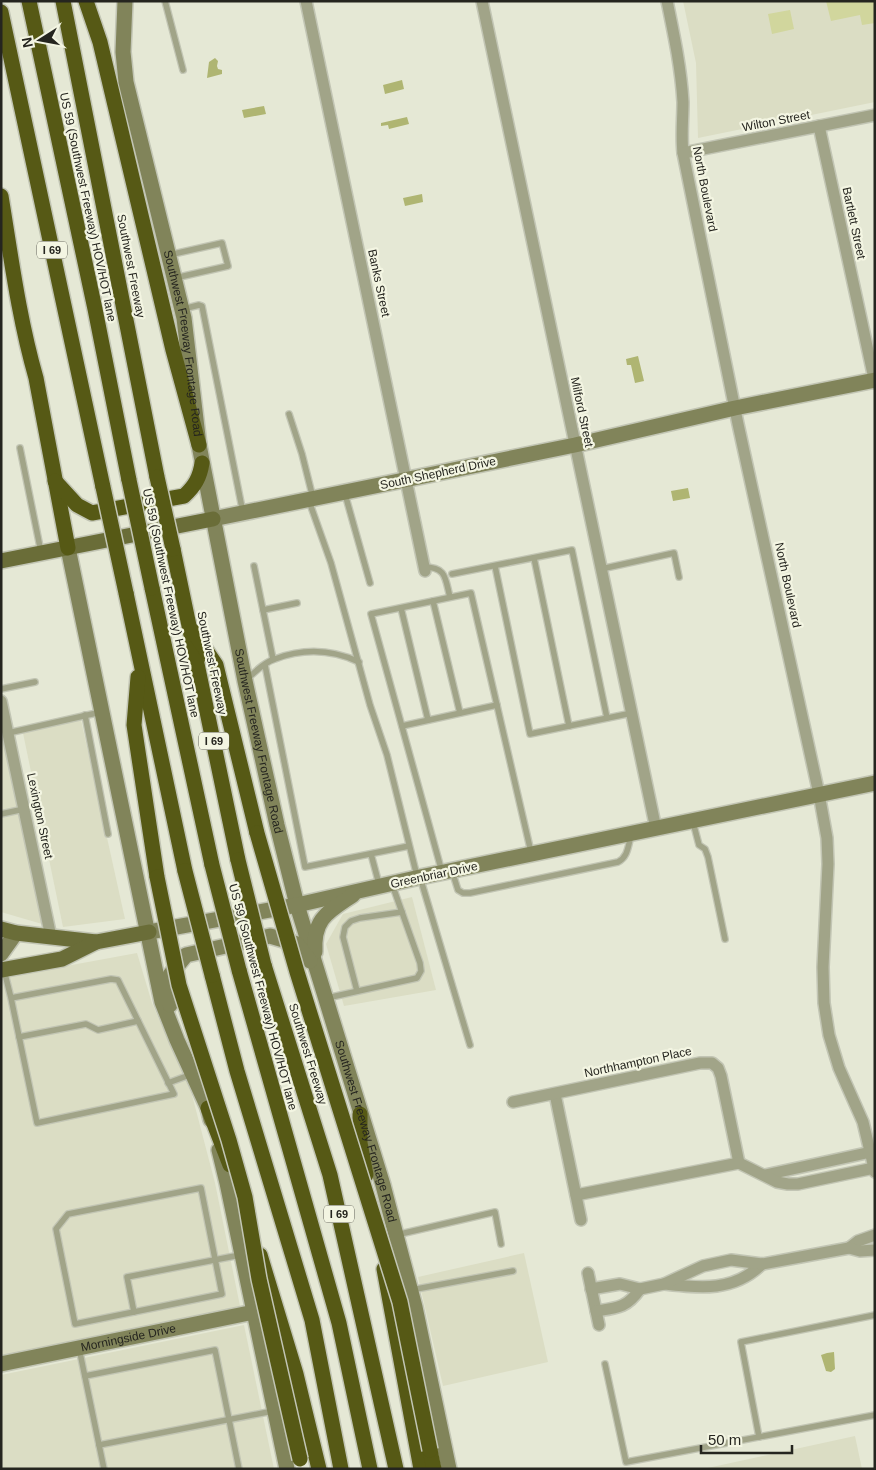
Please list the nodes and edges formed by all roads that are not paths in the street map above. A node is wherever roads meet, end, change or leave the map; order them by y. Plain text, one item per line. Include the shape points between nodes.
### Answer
1 (29, 1) edge
2 (63, 1) edge
3 (86, 1) edge
4 (125, 1) edge
5 (165, 1) edge
6 (306, 1) edge
7 (482, 1) edge
8 (667, 1) edge
9 (1, 12) edge
10 (183, 70) dead end
11 (875, 115) edge
12 (819, 126) junction
13 (683, 153) junction
14 (1, 196) edge
15 (169, 255) junction
16 (174, 278) junction
17 (182, 310) junction
18 (875, 381) edge
19 (735, 408) junction
20 (289, 414) dead end
21 (199, 445) junction
22 (575, 445) junction
23 (20, 448) dead end
24 (202, 462) junction
25 (406, 479) junction
26 (55, 481) junction
27 (344, 492) junction
28 (311, 498) junction
29 (243, 513) junction
30 (213, 519) junction
31 (68, 548) junction
32 (42, 554) junction
33 (534, 558) junction
34 (1, 561) edge
35 (254, 566) dead end
36 (495, 566) junction
37 (425, 569) joint
38 (602, 569) junction
39 (452, 574) dead end
40 (679, 577) dead end
41 (370, 583) dead end
42 (450, 598) junction
43 (433, 601) junction
44 (297, 603) dead end
45 (401, 608) junction
46 (263, 610) junction
47 (188, 623) junction
48 (273, 659) junction
49 (139, 660) junction
50 (359, 662) junction
51 (265, 665) junction
52 (245, 680) junction
53 (36, 682) dead end
54 (1, 689) edge
55 (497, 704) junction
56 (2, 706) edge
57 (102, 712) junction
58 (460, 713) junction
59 (632, 713) junction
60 (85, 716) junction
61 (607, 718) junction
62 (428, 720) junction
63 (402, 726) junction
64 (569, 726) junction
65 (8, 732) junction
66 (875, 783) edge
67 (820, 794) junction
68 (24, 809) junction
69 (1, 814) edge
70 (693, 821) junction
71 (656, 829) junction
72 (108, 834) dead end
73 (631, 834) junction
74 (409, 846) junction
75 (371, 854) junction
76 (532, 854) junction
77 (447, 872) junction
78 (419, 877) junction
79 (385, 885) junction
80 (361, 890) junction
81 (297, 904) junction
82 (402, 912) junction
83 (8, 931) edge
84 (149, 932) junction
85 (51, 936) junction
86 (725, 939) dead end
87 (96, 942) junction
88 (1, 954) edge
89 (316, 969) junction
90 (2, 970) edge
91 (357, 991) junction
92 (11, 998) junction
93 (324, 998) junction
94 (138, 1021) junction
95 (19, 1037) junction
96 (177, 1040) junction
97 (470, 1045) dead end
98 (192, 1074) junction
99 (168, 1082) junction
100 (554, 1094) junction
101 (513, 1102) dead end
102 (208, 1108) junction
103 (360, 1114) junction
104 (871, 1152) junction
105 (819, 1162) junction
106 (739, 1163) junction
107 (874, 1170) edge
108 (765, 1175) junction
109 (822, 1179) junction
110 (576, 1195) junction
111 (581, 1220) dead end
112 (396, 1235) junction
113 (875, 1235) edge
114 (501, 1244) dead end
115 (849, 1248) junction
116 (875, 1250) edge
117 (242, 1255) junction
118 (215, 1260) junction
119 (762, 1264) junction
120 (513, 1271) dead end
121 (588, 1273) dead end
122 (664, 1284) junction
123 (591, 1289) junction
124 (640, 1289) junction
125 (411, 1290) junction
126 (596, 1311) junction
127 (134, 1312) junction
128 (254, 1312) junction
129 (875, 1314) edge
130 (598, 1325) dead end
131 (79, 1348) junction
132 (1, 1364) edge
133 (606, 1364) dead end
134 (85, 1376) junction
135 (275, 1411) junction
136 (875, 1415) edge
137 (229, 1420) junction
138 (759, 1437) junction
139 (99, 1445) junction
140 (301, 1464) edge
141 (104, 1469) edge
142 (239, 1469) edge
143 (287, 1469) edge
144 (319, 1469) edge
145 (341, 1469) edge
146 (370, 1469) edge
147 (396, 1469) edge
148 (421, 1469) edge
149 (434, 1469) edge
150 (449, 1469) edge

1 - 146 highway, US 59 (Southwest Freeway) HOV/HOT lane, bridge via 212,865 339,1323
2 - 47 highway, Southwest Freeway / I 69, bridge
3 - 21 highway via 100,42 173,350
4 - 15 main road, Southwest Freeway Frontage Road via 122,52 126,82
5 - 10 lane
6 - 25 street, Banks Street
7 - 22 street, Milford Street
8 - 13 street, North Boulevard via 680,70
9 - 49 highway, I 69, bridge
11 - 12 street, Wilton Street
12 - 13 street, Wilton Street
12 - 18 street, Bartlett Street
13 - 19 street, North Boulevard
14 - 26 highway
15 - 16 main road, Southwest Freeway Frontage Road
15 - 16 lane via 222,243 228,266
16 - 17 main road, Southwest Freeway Frontage Road
17 - 21 main road, Southwest Freeway Frontage Road
17 - 29 lane via 202,306
18 - 19 main road, South Shepherd Drive
19 - 22 main road, South Shepherd Drive
19 - 67 street, North Boulevard
20 - 28 lane
21 - 24 main road, Southwest Freeway Frontage Road
22 - 25 main road, South Shepherd Drive
22 - 38 street, Milford Street
23 - 32 lane via 33,523
24 - 26 highway via 201,474 184,496 92,514 77,505
24 - 30 main road, Southwest Freeway Frontage Road
25 - 27 main road, South Shepherd Drive
25 - 37 street, Banks Street
26 - 31 highway
27 - 28 main road, South Shepherd Drive
27 - 41 lane
28 - 29 main road, South Shepherd Drive
28 - 50 lane
29 - 30 main road, South Shepherd Drive
30 - 31 main road, South Shepherd Drive
30 - 52 main road, Southwest Freeway Frontage Road
31 - 32 main road, South Shepherd Drive
31 - 57 main road
32 - 34 main road, South Shepherd Drive
33 - 36 lane
33 - 61 lane via 572,550
33 - 64 lane
35 - 46 lane
36 - 39 lane
36 - 64 lane via 530,734
37 - 42 lane via 435,567 440,570
38 - 40 lane via 674,553
38 - 59 street, Milford Street
42 - 43 lane
42 - 55 lane via 471,593
43 - 45 lane
43 - 58 lane
44 - 46 lane
45 - 62 lane
45 - 63 lane via 371,614
46 - 48 lane
47 - 147 highway, Southwest Freeway / I 69, bridge via 238,860 264,965 330,1174
47 - 149 highway, bridge via 216,665 257,833 296,972 400,1302
48 - 50 lane via 314,650 342,654
48 - 51 lane
49 - 140 highway, bridge via 134,725 157,877 179,985 245,1197 259,1279
49 - 145 highway, I 69, bridge via 185,871 212,976 237,1071 312,1320
50 - 74 lane via 387,755
51 - 52 lane
51 - 75 lane via 306,867
52 - 81 main road, Southwest Freeway Frontage Road
53 - 54 lane
55 - 58 lane
55 - 76 lane
56 - 65 street, Lexington Street
57 - 60 lane
57 - 84 main road
58 - 62 lane
59 - 61 lane
59 - 71 street, Milford Street
60 - 65 lane
60 - 72 lane
61 - 64 lane
62 - 63 lane
63 - 77 lane
65 - 68 street, Lexington Street
66 - 67 main road, Greenbriar Drive
67 - 70 main road, Greenbriar Drive
67 - 104 street, North Boulevard via 828,864 824,1004 839,1068 863,1122
68 - 69 lane
68 - 85 street, Lexington Street
70 - 71 main road, Greenbriar Drive
70 - 86 lane via 699,845 708,857
71 - 73 main road, Greenbriar Drive
73 - 76 main road, Greenbriar Drive
73 - 77 lane via 627,854 618,862 470,893 458,890
74 - 75 lane
74 - 78 lane
75 - 79 lane
76 - 77 main road, Greenbriar Drive
77 - 78 main road, Greenbriar Drive
78 - 79 main road, Greenbriar Drive
78 - 97 lane
79 - 80 main road, Greenbriar Drive
79 - 82 lane
80 - 81 main road, Greenbriar Drive
80 - 89 main road via 326,913 317,927 314,944
81 - 84 main road, Greenbriar Drive
81 - 89 main road, Southwest Freeway Frontage Road
82 - 91 lane via 360,918 345,927 343,937
82 - 91 lane via 421,972 417,978
83 - 85 main road, Greenbriar Drive
83 - 88 main road, Greenbriar Drive
84 - 87 main road, Greenbriar Drive
84 - 96 main road via 162,1002
85 - 87 main road, Greenbriar Drive
87 - 90 main road via 62,959
89 - 93 main road, Southwest Freeway Frontage Road
89 - 96 main road via 297,944 270,936 186,955 170,975 170,1004
90 - 92 lane
91 - 93 lane
92 - 94 lane via 111,978 118,980
92 - 95 lane
93 - 103 main road, Southwest Freeway Frontage Road
94 - 95 lane via 98,1030 86,1024
94 - 99 lane
95 - 99 lane via 37,1123 174,1094
96 - 98 main road
98 - 99 lane
98 - 102 main road
100 - 101 street, Northhampton Place
100 - 106 street, Northhampton Place via 712,1063 721,1076
100 - 110 street
102 - 117 main road
102 - 144 highway via 241,1191 296,1374
103 - 112 main road, Southwest Freeway Frontage Road
103 - 148 highway via 360,1143
104 - 105 street
104 - 107 street, North Boulevard
105 - 108 street
105 - 109 street
106 - 108 street
106 - 110 street
107 - 109 street
108 - 109 street via 788,1184
110 - 111 street
112 - 114 lane via 495,1212
112 - 125 main road, Southwest Freeway Frontage Road
113 - 115 street
115 - 116 street
115 - 119 street
117 - 118 lane
117 - 128 main road
118 - 127 lane via 222,1294
118 - 127 lane via 127,1277
118 - 127 lane via 201,1188 68,1214 56,1229 75,1324
119 - 122 street via 731,1260 703,1266
119 - 122 street via 737,1282 704,1288
120 - 125 lane
121 - 123 street
122 - 124 street
123 - 124 street via 620,1284
123 - 126 street
124 - 126 street via 627,1304
125 - 150 main road, Southwest Freeway Frontage Road
126 - 130 street
128 - 131 main road, Morningside Drive
128 - 135 main road
129 - 138 lane via 740,1342
131 - 132 main road, Morningside Drive
131 - 134 lane
133 - 138 lane via 626,1462
134 - 137 lane via 215,1350
134 - 139 lane
135 - 137 lane
135 - 143 main road
136 - 138 lane
137 - 139 lane
137 - 142 lane
139 - 141 lane

